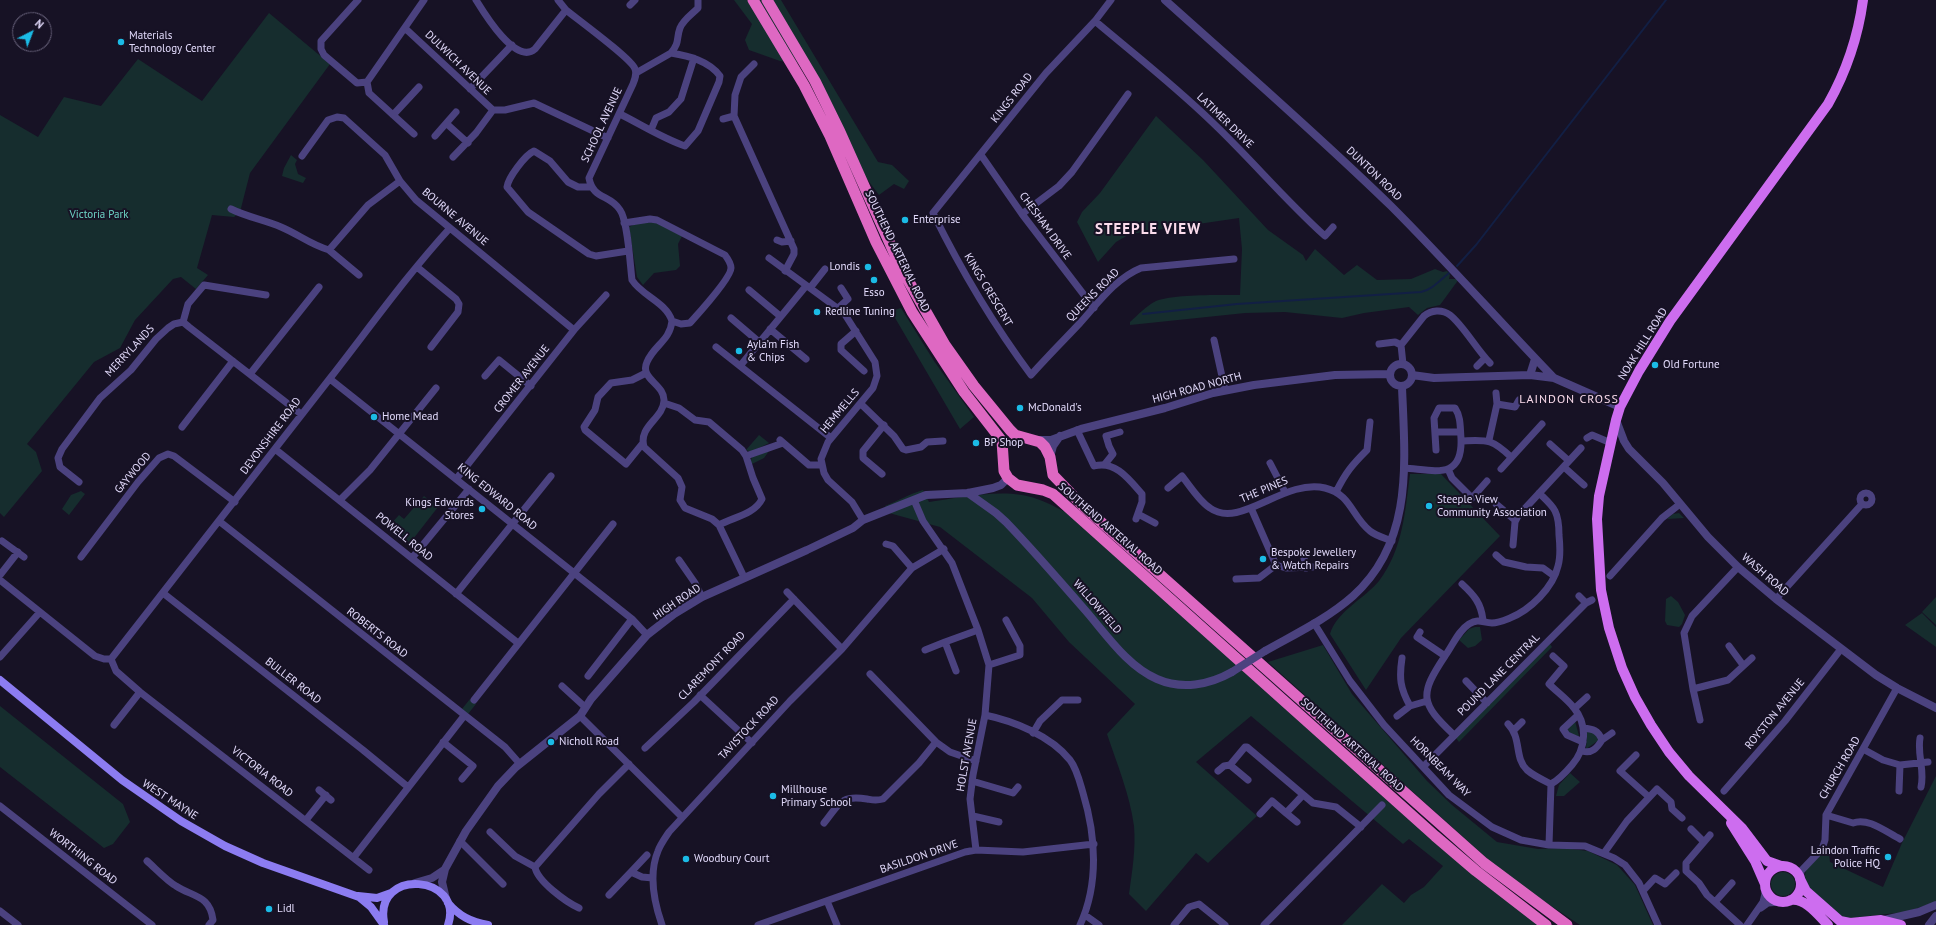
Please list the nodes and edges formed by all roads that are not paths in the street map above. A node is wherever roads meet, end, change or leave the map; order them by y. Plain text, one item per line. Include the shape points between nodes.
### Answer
1 (358, 0) edge
2 (424, 0) edge
3 (476, 0) edge
4 (558, 0) edge
5 (698, 0) edge
6 (753, 0) edge
7 (767, 0) edge
8 (1111, 0) edge
9 (1165, 0) edge
10 (1863, 0) edge
11 (566, 10) junction
12 (1095, 21) junction
13 (404, 30) junction
14 (512, 46) junction
15 (671, 52) junction
16 (694, 58) junction
17 (754, 64) dead end
18 (636, 73) junction
19 (367, 82) junction
20 (419, 87) dead end
21 (470, 89) junction
22 (1128, 94) dead end
23 (493, 110) junction
24 (456, 112) dead end
25 (620, 114) junction
26 (394, 115) junction
27 (734, 116) junction
28 (723, 119) dead end
29 (447, 124) junction
30 (651, 130) junction
31 (414, 134) dead end
32 (435, 136) dead end
33 (608, 138) junction
34 (468, 143) junction
35 (981, 155) junction
36 (302, 156) dead end
37 (453, 157) dead end
38 (400, 181) junction
39 (591, 187) junction
40 (231, 210) dead end
41 (933, 213) joint
42 (1022, 214) junction
43 (624, 223) junction
44 (1333, 227) dead end
45 (450, 228) junction
46 (778, 240) dead end
47 (791, 241) junction
48 (329, 250) junction
49 (628, 252) junction
50 (769, 258) dead end
51 (1234, 259) dead end
52 (417, 267) junction
53 (825, 269) dead end
54 (785, 270) junction
55 (359, 275) dead end
56 (319, 286) dead end
57 (808, 287) junction
58 (841, 288) dead end
59 (749, 290) dead end
60 (266, 295) dead end
61 (606, 295) dead end
62 (838, 308) junction
63 (1094, 308) junction
64 (780, 316) junction
65 (731, 318) dead end
66 (672, 321) junction
67 (184, 322) junction
68 (770, 329) junction
69 (574, 330) junction
70 (856, 331) junction
71 (1214, 340) dead end
72 (759, 342) junction
73 (1379, 344) dead end
74 (1401, 345) junction
75 (431, 347) dead end
76 (716, 347) dead end
77 (806, 359) dead end
78 (1536, 359) junction
79 (233, 361) junction
80 (1403, 364) junction
81 (740, 366) junction
82 (1477, 366) dead end
83 (864, 371) dead end
84 (646, 373) junction
85 (250, 374) junction
86 (1390, 374) junction
87 (1031, 375) joint
88 (1412, 375) junction
89 (1530, 375) junction
90 (485, 376) dead end
91 (1554, 378) junction
92 (330, 379) junction
93 (531, 386) junction
94 (1402, 387) junction
95 (436, 388) dead end
96 (1225, 390) junction
97 (1496, 393) dead end
98 (1519, 400) dead end
99 (664, 403) junction
100 (861, 404) junction
101 (1497, 404) junction
102 (1620, 407) junction
103 (301, 414) junction
104 (1616, 420) junction
105 (1370, 422) dead end
106 (1542, 424) dead end
107 (884, 425) junction
108 (182, 427) dead end
109 (1077, 430) junction
110 (1120, 432) dead end
111 (1436, 432) junction
112 (1460, 432) junction
113 (399, 434) junction
114 (1060, 435) junction
115 (831, 438) junction
116 (1587, 438) dead end
117 (1034, 440) junction
118 (1489, 440) junction
119 (943, 441) dead end
120 (1461, 441) junction
121 (1611, 443) junction
122 (643, 444) junction
123 (1550, 444) dead end
124 (1581, 448) dead end
125 (275, 449) junction
126 (1436, 450) dead end
127 (746, 456) junction
128 (1050, 457) junction
129 (1511, 457) junction
130 (1270, 463) dead end
131 (1105, 464) junction
132 (1566, 464) junction
133 (822, 465) junction
134 (1404, 468) junction
135 (1501, 468) dead end
136 (1448, 469) junction
137 (882, 474) dead end
138 (551, 476) dead end
139 (457, 478) junction
140 (1008, 478) junction
141 (1487, 481) dead end
142 (79, 482) dead end
143 (1584, 485) dead end
144 (469, 488) junction
145 (1168, 488) dead end
146 (1285, 492) junction
147 (1336, 492) junction
148 (968, 493) junction
149 (1539, 493) junction
150 (340, 500) junction
151 (914, 500) junction
152 (235, 502) junction
153 (1496, 504) dead end
154 (1680, 504) junction
155 (1862, 504) dead end
156 (1251, 508) junction
157 (864, 520) junction
158 (1515, 520) junction
159 (219, 521) junction
160 (513, 523) junction
161 (1155, 523) dead end
162 (613, 524) dead end
163 (719, 526) junction
164 (2, 541) dead end
165 (1392, 542) junction
166 (886, 544) dead end
167 (1513, 545) dead end
168 (944, 549) junction
169 (18, 552) junction
170 (81, 556) dead end
171 (1496, 556) dead end
172 (24, 557) dead end
173 (412, 558) junction
174 (1304, 558) dead end
175 (679, 560) dead end
176 (1276, 565) junction
177 (1738, 567) junction
178 (912, 568) junction
179 (574, 573) junction
180 (0, 575) edge
181 (1554, 576) junction
182 (1610, 576) dead end
183 (744, 577) junction
184 (1236, 579) dead end
185 (0, 580) edge
186 (1462, 584) dead end
187 (787, 592) dead end
188 (163, 593) junction
189 (456, 594) junction
190 (1579, 596) dead end
191 (702, 597) junction
192 (794, 599) junction
193 (1776, 599) junction
194 (40, 612) junction
195 (632, 619) junction
196 (1006, 620) dead end
197 (1483, 620) junction
198 (1314, 623) junction
199 (978, 630) junction
200 (1420, 632) dead end
201 (647, 635) junction
202 (945, 642) junction
203 (518, 644) junction
204 (1729, 646) dead end
205 (842, 649) junction
206 (1841, 649) junction
207 (925, 650) dead end
208 (1445, 656) junction
209 (1553, 656) dead end
210 (0, 657) edge
211 (111, 658) junction
212 (1402, 658) dead end
213 (1752, 658) dead end
214 (988, 665) junction
215 (1743, 665) junction
216 (956, 671) dead end
217 (870, 674) dead end
218 (588, 676) dead end
219 (0, 680) edge
220 (1466, 681) dead end
221 (562, 686) dead end
222 (1896, 688) junction
223 (1693, 689) junction
224 (140, 692) junction
225 (700, 695) junction
226 (1587, 697) dead end
227 (474, 700) dead end
228 (1078, 700) dead end
229 (1427, 701) junction
230 (1487, 703) junction
231 (1410, 706) junction
232 (585, 708) junction
233 (1936, 708) edge
234 (1576, 711) junction
235 (984, 715) junction
236 (464, 716) junction
237 (580, 716) junction
238 (1398, 716) dead end
239 (1700, 720) dead end
240 (1522, 722) dead end
241 (1508, 724) dead end
242 (114, 725) dead end
243 (1583, 728) junction
244 (1514, 730) junction
245 (1033, 733) junction
246 (1612, 733) dead end
247 (1454, 735) junction
248 (1920, 738) dead end
249 (1602, 740) junction
250 (443, 742) junction
251 (936, 742) junction
252 (1583, 742) junction
253 (752, 743) junction
254 (645, 748) dead end
255 (1864, 749) junction
256 (1582, 750) junction
257 (1636, 754) dead end
258 (976, 761) junction
259 (1924, 762) junction
260 (520, 764) junction
261 (629, 764) junction
262 (1230, 765) junction
263 (1900, 765) junction
264 (1423, 767) junction
265 (1218, 771) dead end
266 (462, 779) dead end
267 (1248, 780) dead end
268 (972, 781) junction
269 (1551, 784) junction
270 (408, 787) junction
271 (1018, 787) dead end
272 (1921, 787) dead end
273 (319, 790) dead end
274 (1724, 791) dead end
275 (1899, 791) dead end
276 (1303, 795) junction
277 (1649, 797) junction
278 (1382, 805) dead end
279 (0, 806) edge
280 (1722, 810) junction
281 (1286, 813) junction
282 (1260, 814) dead end
283 (1826, 815) junction
284 (682, 817) junction
285 (973, 817) junction
286 (1682, 818) dead end
287 (306, 820) junction
288 (999, 822) dead end
289 (1297, 822) dead end
290 (824, 823) dead end
291 (1360, 827) junction
292 (1691, 829) dead end
293 (490, 832) dead end
294 (1710, 835) dead end
295 (1900, 839) dead end
296 (460, 841) junction
297 (1703, 841) junction
298 (1094, 844) junction
299 (1549, 845) junction
300 (976, 850) junction
301 (1604, 853) junction
302 (647, 855) dead end
303 (354, 857) junction
304 (147, 861) dead end
305 (1781, 866) junction
306 (535, 867) junction
307 (444, 869) junction
308 (369, 870) dead end
309 (631, 872) junction
310 (1676, 873) dead end
311 (653, 878) junction
312 (1800, 879) junction
313 (415, 883) junction
314 (1732, 883) dead end
315 (503, 884) dead end
316 (1766, 888) junction
317 (1643, 890) junction
318 (392, 893) junction
319 (354, 895) junction
320 (609, 896) dead end
321 (447, 900) junction
322 (1791, 900) junction
323 (827, 901) junction
324 (1714, 902) junction
325 (1781, 902) junction
326 (1936, 906) edge
327 (579, 908) dead end
328 (1759, 909) junction
329 (0, 911) edge
330 (1085, 915) junction
331 (1936, 916) edge
332 (1881, 920) junction
333 (18, 925) edge
334 (152, 925) edge
335 (209, 925) edge
336 (385, 925) edge
337 (448, 925) edge
338 (488, 925) edge
339 (662, 925) edge
340 (758, 925) edge
341 (838, 925) edge
342 (1080, 925) edge
343 (1099, 925) edge
344 (1174, 925) edge
345 (1225, 925) edge
346 (1264, 925) edge
347 (1546, 925) edge
348 (1567, 925) edge
349 (1658, 925) edge
350 (1740, 925) edge
351 (1747, 925) edge
352 (1828, 925) edge
353 (1870, 925) edge
354 (1901, 925) edge
355 (1929, 925) edge

1 - 19 street via 321,41 321,49 324,55 357,83
2 - 13 street
3 - 14 street via 497,31
4 - 11 street
5 - 15 street via 698,8 682,24 677,45
6 - 140 highway, SOUTHEND ARTERIAL ROAD via 804,86 830,136 879,249 912,312 964,392 1002,441 1004,471
7 - 117 highway, SOUTHEND ARTERIAL ROAD via 815,81 900,266 945,345 1004,425 1015,435
8 - 12 street, KINGS ROAD
9 - 78 street, DUNTON ROAD via 1293,113 1368,184 1439,254
10 - 102 main road, NOAK HILL ROAD via 1851,52 1828,104 1670,322
11 - 14 street via 532,51 524,53
11 - 18 street via 627,59
12 - 35 street, KINGS ROAD via 1046,73
12 - 44 street, LATIMER DRIVE via 1212,122 1286,200 1325,236
13 - 19 street
13 - 21 street, DULWICH AVENUE
14 - 21 street
15 - 16 street
15 - 18 street
16 - 30 street via 681,99 670,112 656,118
16 - 30 street via 715,69 720,76 698,131 685,146 663,138
17 - 27 street via 741,77 735,95
18 - 25 street, SCHOOL AVENUE
19 - 26 street via 370,93
20 - 26 street
21 - 23 street, DULWICH AVENUE
22 - 42 street via 1072,172 1059,186
23 - 33 street, DULWICH AVENUE via 506,110 534,103
23 - 34 street
24 - 29 street
25 - 30 street
25 - 33 street, SCHOOL AVENUE
26 - 31 street
27 - 28 street
27 - 47 street
29 - 32 street
29 - 34 street
33 - 39 street, SCHOOL AVENUE via 589,178
34 - 37 street
35 - 41 street, KINGS ROAD
35 - 42 street, CHESHAM DRIVE
36 - 38 street, BOURNE AVENUE via 328,120 336,116 344,118 385,155
38 - 45 street, BOURNE AVENUE via 416,200
38 - 48 street via 368,205
39 - 43 street via 597,194 613,202 621,211
39 - 49 street via 578,187 568,182 550,161 534,151 527,154 507,182 507,188 528,212 589,254 596,256
40 - 48 street via 282,227 315,246
41 - 87 street, KINGS CRESCENT via 977,295
42 - 63 street, CHESHAM DRIVE
43 - 49 street
43 - 66 street via 657,220 729,260 731,270 726,280 690,323
45 - 52 street, DEVONSHIRE ROAD
45 - 69 street, BOURNE AVENUE
46 - 47 street
47 - 54 street via 794,254
48 - 55 street
49 - 66 street via 632,280 637,289 667,310
50 - 54 street, HEMMELLS
51 - 63 street, QUEENS ROAD via 1141,268 1123,278
52 - 75 street via 459,304 458,312
52 - 92 street, DEVONSHIRE ROAD
53 - 57 street
54 - 57 street, HEMMELLS
56 - 85 street
57 - 62 street, HEMMELLS
57 - 64 street
58 - 62 street via 848,299
59 - 64 street
60 - 67 street via 204,285 188,304 184,312
61 - 69 street, CROMER AVENUE
62 - 70 street, HEMMELLS via 844,312
63 - 87 street, QUEENS ROAD
64 - 68 street
65 - 72 street
66 - 84 street via 668,336 647,361
67 - 79 street
67 - 142 street, MERRYLANDS via 174,324 156,339 131,370 100,398 62,449 58,458 60,467
68 - 72 street
68 - 77 street
69 - 93 street, CROMER AVENUE
70 - 83 street via 841,344 841,350
70 - 100 street, HEMMELLS via 877,369 873,388
71 - 96 street
72 - 81 street
73 - 74 street via 1388,346 1394,342
74 - 80 street
74 - 82 street via 1428,312 1450,315 1487,361
76 - 81 street
78 - 89 street
78 - 91 street, DUNTON ROAD
79 - 85 street
79 - 108 street
80 - 86 street via 1393,367
80 - 88 street via 1409,367
81 - 115 street
84 - 99 street via 659,387
84 - 122 street via 632,380 611,383 598,397 595,410 584,427 626,464
85 - 103 street
86 - 94 street via 1392,381
86 - 96 street, HIGH ROAD NORTH via 1335,375
88 - 89 street via 1434,378
88 - 94 street via 1407,386
89 - 91 street
90 - 93 street via 499,360
91 - 102 street
92 - 103 street, DEVONSHIRE ROAD
92 - 113 street, KING EDWARD ROAD
93 - 139 street, CROMER AVENUE
94 - 134 street, WILLOWFIELD
95 - 113 street
96 - 109 street, HIGH ROAD NORTH
97 - 101 street
98 - 101 street via 1515,407
99 - 122 street via 663,408 646,429
99 - 127 street via 679,408 695,420 709,422
100 - 107 street
100 - 115 street, HEMMELLS
101 - 118 street
102 - 104 main road, NOAK HILL ROAD
103 - 125 street, DEVONSHIRE ROAD
104 - 121 main road, NOAK HILL ROAD
104 - 154 street, WASH ROAD via 1629,449
105 - 147 street via 1368,450 1354,462
106 - 129 street
107 - 119 street via 903,449 910,450 927,442
107 - 137 street via 863,451 863,458
109 - 114 street, HIGH ROAD NORTH
109 - 131 street via 1094,466
110 - 131 street via 1106,436 1113,454
111 - 112 street
111 - 112 street via 1434,418 1439,408 1455,408 1459,414
111 - 126 street
112 - 120 street
113 - 139 street, KING EDWARD ROAD
113 - 150 street via 370,470
114 - 117 street, HIGH ROAD NORTH via 1051,440
114 - 128 street
115 - 133 street, HEMMELLS via 823,454
116 - 121 street via 1592,435
117 - 128 highway, SOUTHEND ARTERIAL ROAD via 1045,447
118 - 120 street
118 - 129 street
120 - 136 street via 1460,457
121 - 280 main road, NOAK HILL ROAD via 1599,496 1597,519 1601,590 1609,628 1622,668 1651,726 1689,776
122 - 163 street via 678,478 682,487 680,500 685,508 712,519
123 - 132 street
124 - 132 street
125 - 150 street, POWELL ROAD
125 - 152 street, DEVONSHIRE ROAD
127 - 133 street via 781,442 809,465
127 - 163 street via 762,499 753,510
128 - 348 highway, SOUTHEND ARTERIAL ROAD via 1056,480 1083,506 1478,858
129 - 135 street
130 - 146 street
131 - 161 street via 1117,469 1142,494 1137,517
132 - 143 street
132 - 149 street
133 - 157 street via 828,480 852,502
134 - 136 street via 1429,472
134 - 165 street, WILLOWFIELD via 1399,513
136 - 141 street via 1452,478 1472,498
138 - 160 street
139 - 144 street, KING EDWARD ROAD
140 - 148 street, HIGH ROAD via 1001,485
140 - 347 highway, SOUTHEND ARTERIAL ROAD via 1017,485 1053,494 1435,836
144 - 160 street, KING EDWARD ROAD
144 - 173 street
145 - 156 street, THE PINES via 1182,476 1209,508 1217,512 1235,514
146 - 147 street, THE PINES via 1303,487 1320,487
146 - 156 street, THE PINES
147 - 165 street, THE PINES via 1350,504 1370,531
148 - 151 street, HIGH ROAD via 926,495
148 - 198 street, WILLOWFIELD, bridge via 1006,522 1118,647 1144,672 1166,682 1191,685 1216,680
149 - 158 street
149 - 181 street via 1552,507 1558,520 1559,556
150 - 173 street, POWELL ROAD
151 - 157 street, HIGH ROAD
151 - 168 street, HOLST AVENUE via 923,521
152 - 159 street, DEVONSHIRE ROAD
152 - 170 street, GAYWOOD via 168,454 161,457 138,482
153 - 158 street
154 - 177 street, WASH ROAD
154 - 182 street via 1662,518
155 - 193 street
156 - 176 street
157 - 183 street, HIGH ROAD via 807,550
158 - 167 street
159 - 188 street, DEVONSHIRE ROAD
159 - 236 street, ROBERTS ROAD
160 - 179 street, KING EDWARD ROAD
160 - 189 street
162 - 179 street
163 - 183 street
164 - 169 street
165 - 198 street, WILLOWFIELD via 1366,583
166 - 178 street via 893,546
168 - 178 street, TAVISTOCK ROAD
168 - 199 street, HOLST AVENUE
169 - 172 street
169 - 180 street
171 - 181 street via 1504,562 1543,568
173 - 189 street, POWELL ROAD
174 - 176 street via 1310,568 1286,568
175 - 191 street
176 - 184 street via 1259,578
177 - 193 street, WASH ROAD
177 - 223 street via 1692,616 1684,633
178 - 205 street, TAVISTOCK ROAD
179 - 195 street, KING EDWARD ROAD
179 - 203 street
181 - 197 street via 1550,585 1526,609 1501,621 1492,623
183 - 191 street, HIGH ROAD
185 - 194 street
186 - 197 street via 1477,599
187 - 192 street
188 - 211 street, DEVONSHIRE ROAD
188 - 270 street, BULLER ROAD
189 - 203 street, POWELL ROAD
190 - 230 street, POUND LANE CENTRAL via 1589,601
191 - 201 street, HIGH ROAD
192 - 205 street
192 - 225 street, CLAREMONT ROAD
193 - 206 street, WASH ROAD
194 - 210 street
194 - 211 street via 95,656
195 - 201 street, KING EDWARD ROAD
195 - 218 street
196 - 214 street via 1020,646 1020,655
197 - 208 street via 1473,622 1462,629
198 - 264 street, HORNBEAM WAY via 1350,681 1384,725
199 - 202 street
199 - 214 street, HOLST AVENUE
200 - 208 street via 1417,637
201 - 232 street, HIGH ROAD
202 - 207 street
202 - 216 street
203 - 227 street
204 - 215 street
205 - 253 street, TAVISTOCK ROAD
206 - 222 street, WASH ROAD
206 - 274 street, ROYSTON AVENUE
208 - 229 street via 1430,680
209 - 234 street via 1564,666 1549,684
211 - 224 street, VICTORIA ROAD via 116,672
212 - 231 street via 1402,692
213 - 215 street
214 - 235 street, HOLST AVENUE
215 - 223 street via 1728,680
217 - 251 street
219 - 319 main road, WEST MAYNE via 122,780 181,821 263,864
220 - 230 street
221 - 232 street
222 - 233 street, WASH ROAD
222 - 255 street, CHURCH ROAD
223 - 239 street
224 - 242 street
224 - 287 street, VICTORIA ROAD
225 - 253 street
225 - 254 street, CLAREMONT ROAD
226 - 234 street
228 - 245 street via 1062,700 1040,721
229 - 231 street
229 - 247 street via 1432,712
230 - 247 street, POUND LANE CENTRAL
231 - 238 street
232 - 237 street, HIGH ROAD
234 - 243 street
234 - 252 street via 1563,729 1567,735
235 - 245 street via 998,718
235 - 258 street, HOLST AVENUE
236 - 250 street
236 - 260 street, ROBERTS ROAD via 505,748
237 - 260 street, HIGH ROAD
237 - 261 street
240 - 244 street
241 - 244 street
243 - 249 street via 1594,729
243 - 252 street
244 - 269 street via 1519,754 1526,769
245 - 298 street via 1051,742 1071,762 1080,781
246 - 249 street
247 - 264 street, POUND LANE CENTRAL
248 - 259 street via 1918,750
249 - 256 street via 1593,751
250 - 266 street via 473,766
250 - 270 street
251 - 258 street via 950,752
251 - 290 street via 883,799 843,799
252 - 256 street
253 - 284 street, TAVISTOCK ROAD
255 - 263 street via 1883,760
255 - 283 street, CHURCH ROAD
256 - 269 street via 1569,768
257 - 277 street via 1620,771
258 - 268 street, HOLST AVENUE
259 - 263 street
259 - 272 street
260 - 296 street, HIGH ROAD via 498,786
261 - 284 street
261 - 306 street
262 - 265 street
262 - 267 street
262 - 276 street via 1244,747 1247,748
263 - 275 street
264 - 299 street, HORNBEAM WAY via 1458,802 1492,827 1521,840
268 - 271 street via 1013,793
268 - 285 street, HOLST AVENUE via 970,799
269 - 299 street
270 - 303 street
273 - 287 street via 329,798
276 - 281 street
276 - 291 street via 1316,805 1336,807
277 - 286 street via 1657,789 1671,802 1672,809
277 - 301 street via 1616,834
278 - 291 street
279 - 334 street, WORTHING ROAD
280 - 305 main road, NOAK HILL ROAD via 1751,838 1767,861
280 - 316 main road, NOAK HILL ROAD via 1761,871
281 - 282 street via 1272,801
281 - 289 street
283 - 295 street via 1853,823 1866,822
283 - 312 street, CHURCH ROAD via 1822,849 1800,871
284 - 311 street, TAVISTOCK ROAD via 657,852
285 - 288 street
285 - 300 street, HOLST AVENUE
287 - 303 street, VICTORIA ROAD
291 - 346 street
292 - 297 street
293 - 306 street via 515,856
294 - 297 street
296 - 307 street, HIGH ROAD
296 - 315 street
297 - 324 street via 1686,863 1686,871
298 - 300 street, BASILDON DRIVE via 1023,852
298 - 330 street
299 - 301 street, HORNBEAM WAY via 1585,846
300 - 323 street, BASILDON DRIVE
301 - 317 street, HORNBEAM WAY via 1624,865
302 - 309 street
303 - 308 street, VICTORIA ROAD
304 - 335 street via 174,886 205,900 212,912 213,920
305 - 312 main road via 1791,868
305 - 316 main road via 1768,874
306 - 327 street via 535,872 544,882
307 - 313 street, HIGH ROAD via 432,878
307 - 321 street, HIGH ROAD via 442,882
309 - 311 street
309 - 320 street
310 - 317 street via 1665,884 1655,878
311 - 339 street, TAVISTOCK ROAD via 656,906
312 - 322 main road via 1800,890
312 - 332 main road via 1806,891 1840,921 1850,923
313 - 318 main road, WEST MAYNE via 402,886
313 - 321 main road via 433,887
314 - 324 street
316 - 325 main road via 1771,897
316 - 328 street
317 - 349 street, HORNBEAM WAY
318 - 319 main road, WEST MAYNE via 378,898
318 - 336 main road via 384,906
319 - 336 main road, WEST MAYNE via 371,907
321 - 337 main road via 450,916
321 - 338 main road via 463,917
322 - 325 main road
322 - 352 main road via 1797,899 1806,904
323 - 340 street, BASILDON DRIVE
323 - 341 street
324 - 350 street
325 - 328 street via 1768,903
326 - 332 street
328 - 351 street
329 - 333 street
330 - 342 street
330 - 343 street
331 - 355 street
332 - 353 main road
332 - 354 main road
344 - 345 street via 1189,907 1199,904

